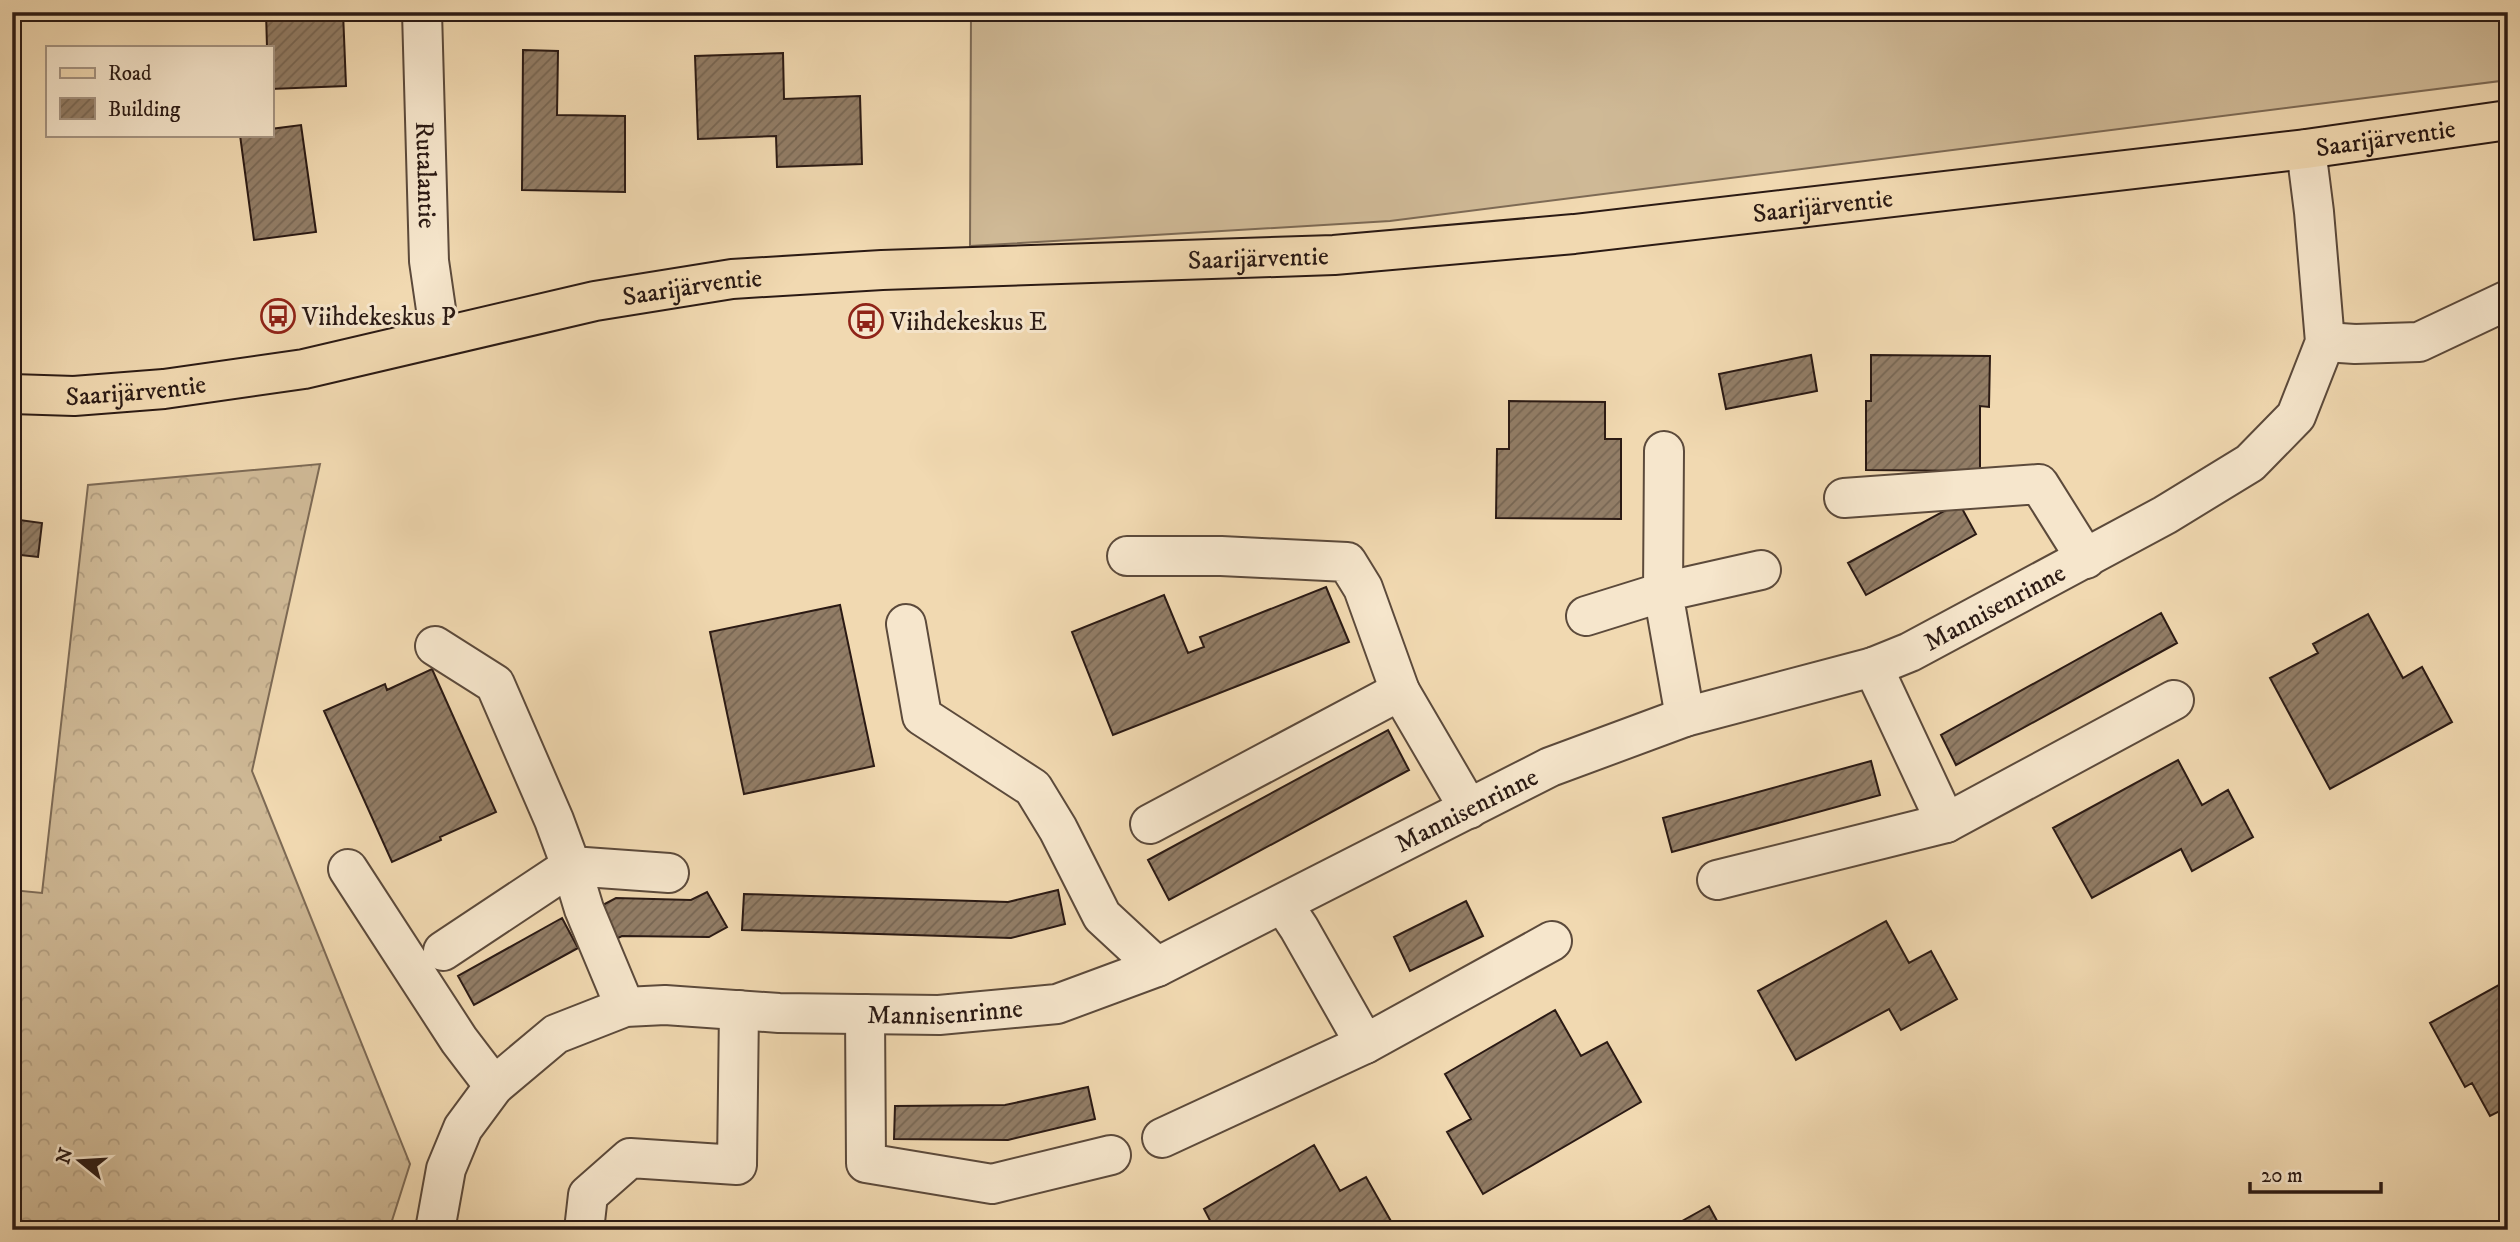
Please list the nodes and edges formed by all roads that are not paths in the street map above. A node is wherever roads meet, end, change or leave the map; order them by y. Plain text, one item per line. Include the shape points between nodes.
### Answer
1 (422, 12) edge
2 (2508, 120) edge
3 (2306, 149) junction
4 (2508, 300) edge
5 (440, 337) junction
6 (2325, 342) junction
7 (12, 394) edge
8 (1664, 451) dead end
9 (1844, 498) dead end
10 (1127, 556) dead end
11 (2086, 559) junction
12 (1761, 570) dead end
13 (1664, 592) junction
14 (1586, 616) dead end
15 (906, 624) dead end
16 (435, 646) dead end
17 (1873, 667) junction
18 (1399, 691) junction
19 (2174, 700) dead end
20 (1685, 717) junction
21 (1469, 809) junction
22 (1946, 823) junction
23 (1150, 824) dead end
24 (571, 866) junction
25 (348, 869) dead end
26 (669, 873) dead end
27 (1717, 880) dead end
28 (1283, 904) junction
29 (1552, 942) dead end
30 (443, 951) dead end
31 (1157, 967) junction
32 (625, 1007) junction
33 (739, 1010) junction
34 (865, 1014) junction
35 (1365, 1044) junction
36 (494, 1086) junction
37 (1162, 1138) dead end
38 (1111, 1155) dead end
39 (435, 1230) edge
40 (584, 1230) edge

1 - 5 street, Rutalantie via 429,261
2 - 3 main road, Saarijärventie
3 - 5 main road, Saarijärventie via 1574,234 1334,255 733,279 595,301
3 - 6 street, Mannisenrinne
4 - 6 street via 2419,342
5 - 7 main road, Saarijärventie via 304,369 164,389 74,396
6 - 11 street, Mannisenrinne via 2296,416 2250,463
8 - 13 street
9 - 11 street via 2039,484
10 - 18 street via 1347,562 1363,588
11 - 17 street, Mannisenrinne
12 - 13 street
13 - 14 street
13 - 20 street
15 - 31 street via 922,716 1033,788 1102,916
16 - 24 street via 495,684
17 - 20 street, Mannisenrinne
17 - 22 street
18 - 21 street
18 - 23 street
19 - 22 street
20 - 21 street, Mannisenrinne via 1550,767
21 - 28 street, Mannisenrinne
22 - 27 street
24 - 26 street
24 - 30 street
24 - 32 street
25 - 36 street
28 - 31 street, Mannisenrinne
28 - 35 street
29 - 35 street
31 - 34 street, Mannisenrinne via 1057,1004 939,1015
32 - 33 street, Mannisenrinne
32 - 36 street, Mannisenrinne via 556,1034
33 - 34 street, Mannisenrinne
33 - 40 street via 737,1165 630,1158 588,1195
34 - 38 street via 866,1163 992,1184
35 - 37 street
36 - 39 street, Mannisenrinne via 463,1128 446,1169

